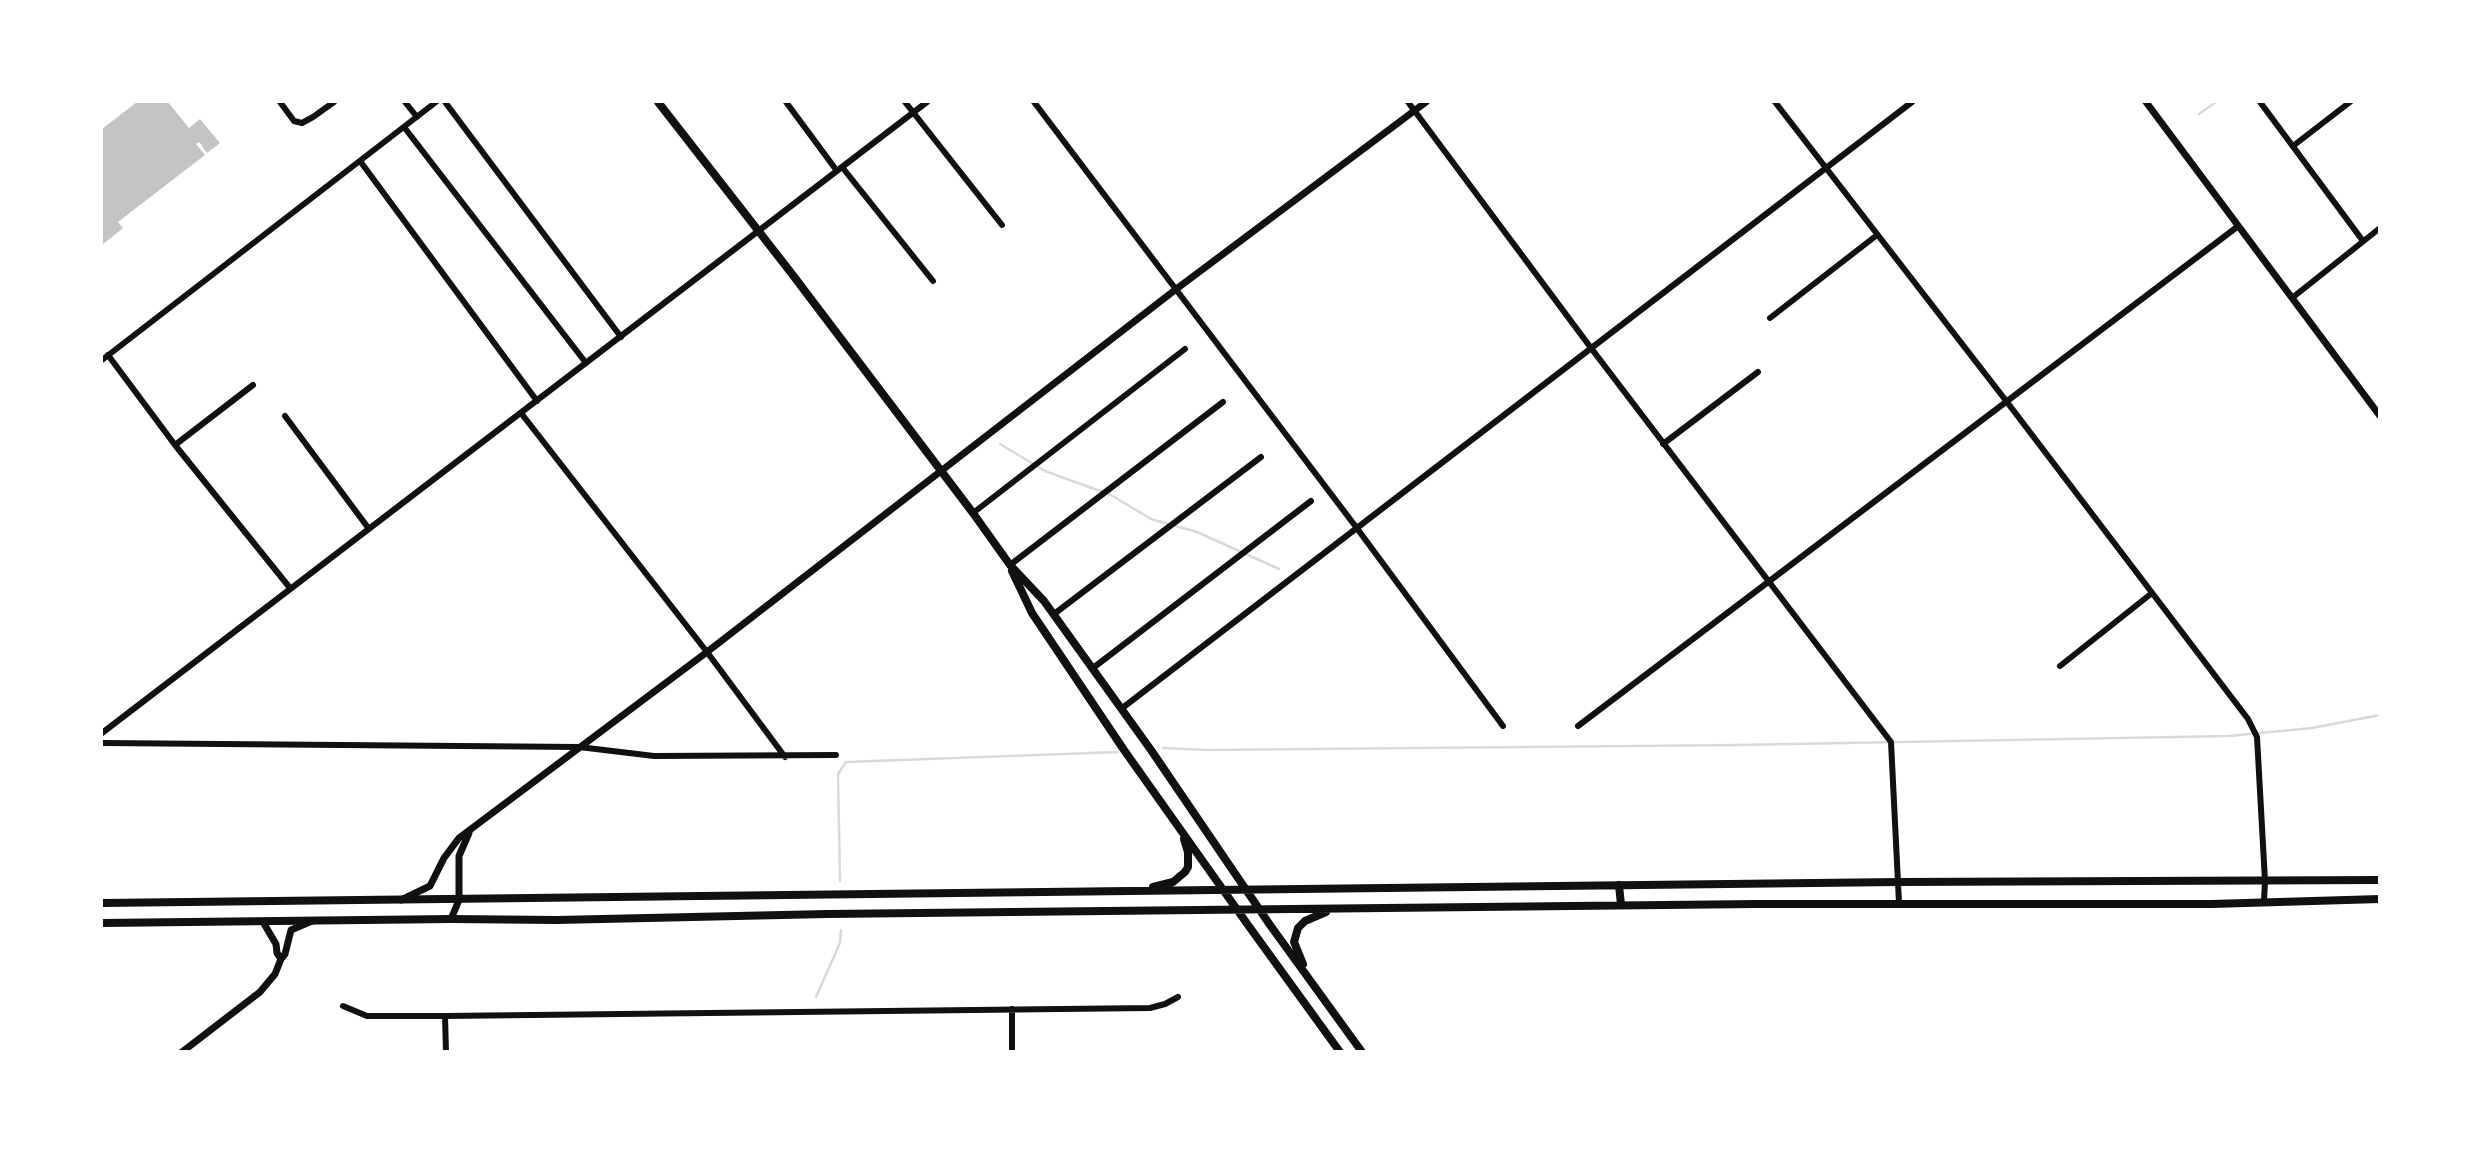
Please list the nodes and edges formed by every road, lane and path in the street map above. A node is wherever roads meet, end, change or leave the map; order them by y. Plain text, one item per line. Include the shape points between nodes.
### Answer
1 (280, 102) edge
2 (334, 102) edge
3 (405, 102) edge
4 (436, 102) edge
5 (445, 102) edge
6 (658, 102) edge
7 (786, 102) edge
8 (905, 102) edge
9 (928, 102) edge
10 (1034, 102) edge
11 (1408, 102) edge
12 (1426, 102) edge
13 (1775, 102) edge
14 (1912, 102) edge
15 (2146, 102) edge
16 (2260, 102) edge
17 (2350, 102) edge
18 (1415, 110) junction
19 (913, 112) junction
20 (417, 117) junction
21 (300, 122) junction
22 (404, 127) junction
23 (299, 132) dead end
24 (2294, 146) junction
25 (360, 161) junction
26 (1827, 166) junction
27 (839, 169) junction
28 (1002, 226) dead end
29 (2237, 227) junction
30 (2379, 228) edge
31 (759, 230) junction
32 (1877, 235) junction
33 (2363, 241) junction
34 (933, 281) dead end
35 (1175, 290) junction
36 (2292, 298) junction
37 (1770, 318) dead end
38 (621, 337) junction
39 (1591, 348) junction
40 (1185, 349) dead end
41 (108, 355) junction
42 (102, 360) edge
43 (586, 363) junction
44 (1758, 372) dead end
45 (253, 385) dead end
46 (537, 401) junction
47 (2007, 401) junction
48 (1223, 402) dead end
49 (521, 413) junction
50 (285, 416) dead end
51 (2379, 416) edge
52 (175, 444) junction
53 (1664, 444) junction
54 (1261, 457) dead end
55 (942, 471) junction
56 (1311, 501) dead end
57 (973, 513) junction
58 (1356, 527) junction
59 (369, 529) junction
60 (1010, 565) junction
61 (1769, 583) junction
62 (290, 588) junction
63 (2152, 593) junction
64 (1054, 614) junction
65 (707, 652) junction
66 (2060, 666) dead end
67 (1093, 668) junction
68 (1121, 709) junction
69 (1503, 726) dead end
70 (1578, 726) dead end
71 (102, 733) edge
72 (102, 743) edge
73 (579, 747) junction
74 (836, 755) dead end
75 (785, 757) junction
76 (471, 829) junction
77 (1183, 832) junction
78 (2379, 880) edge
79 (2265, 881) junction
80 (1899, 882) junction
81 (1619, 885) junction
82 (1247, 889) junction
83 (1224, 890) junction
84 (1131, 891) junction
85 (400, 900) junction
86 (459, 900) junction
87 (2379, 900) edge
88 (2264, 901) junction
89 (102, 903) edge
90 (1899, 903) junction
91 (1621, 905) junction
92 (1338, 909) junction
93 (1237, 910) junction
94 (1260, 910) junction
95 (452, 919) junction
96 (312, 921) junction
97 (263, 922) junction
98 (102, 923) edge
99 (281, 959) junction
100 (1307, 976) junction
101 (1178, 996) dead end
102 (343, 1006) dead end
103 (1012, 1009) junction
104 (445, 1016) junction
105 (182, 1052) edge
106 (446, 1052) edge
107 (1012, 1052) edge
108 (1340, 1052) edge
109 (1362, 1052) edge

1 - 21 street via 294,121
2 - 21 street
3 - 20 street
4 - 20 street
5 - 38 street
6 - 31 main road
7 - 27 street
8 - 19 street
9 - 19 street
10 - 35 street
11 - 18 street
12 - 18 street
13 - 26 street
14 - 26 street
15 - 29 street
16 - 24 street
17 - 24 street
18 - 35 street
18 - 39 street
19 - 27 street
19 - 28 street
20 - 22 street
21 - 23 street
22 - 25 street
22 - 43 street
24 - 33 street
25 - 41 street
25 - 46 street
26 - 32 street
26 - 39 street
27 - 31 street
27 - 34 street
29 - 36 street
29 - 47 street
30 - 33 street
31 - 38 street
31 - 55 main road
32 - 37 street
32 - 47 street
33 - 36 street
35 - 55 street
35 - 58 street
36 - 51 street
38 - 43 street
39 - 53 street
39 - 58 street
40 - 57 street
41 - 42 street
41 - 52 street
43 - 46 street
44 - 53 street
45 - 52 street
46 - 49 street
47 - 61 street
47 - 63 street
48 - 60 street
49 - 59 street
49 - 65 street
50 - 59 street
52 - 62 street
53 - 61 street
54 - 64 street
55 - 57 main road
55 - 65 street
56 - 67 street
57 - 60 main road
58 - 68 street
58 - 69 street
59 - 62 street
60 - 64 main road
60 - 77 main road via 1032,613
61 - 70 street
61 - 80 street via 1891,742
62 - 71 street
63 - 66 street
63 - 79 street via 2257,737
64 - 67 main road
65 - 73 street
65 - 75 street
67 - 68 main road
68 - 82 main road
72 - 73 street
73 - 75 street via 653,757
73 - 76 street
74 - 75 street
76 - 85 street via 449,849 430,886
76 - 86 street via 459,856
77 - 83 main road
77 - 84 main road via 1188,867 1182,876
78 - 79 main road
79 - 80 main road
79 - 88 street
80 - 81 main road
80 - 90 street
81 - 82 main road
81 - 91 main road
82 - 83 main road
82 - 94 main road
83 - 84 main road
83 - 93 main road
84 - 86 main road
85 - 86 main road
85 - 89 main road
86 - 95 street
87 - 88 main road
88 - 90 main road
90 - 91 main road
91 - 92 main road
92 - 94 main road
92 - 100 main road via 1315,915 1298,928 1294,942
93 - 94 main road
93 - 95 main road
93 - 108 main road
94 - 100 main road
95 - 96 main road
96 - 97 main road
96 - 99 street via 291,930
97 - 98 main road
97 - 99 street
99 - 105 street via 260,992
100 - 109 main road
101 - 103 street via 1150,1008
102 - 104 street via 367,1016
103 - 104 street
103 - 107 street
104 - 106 street

